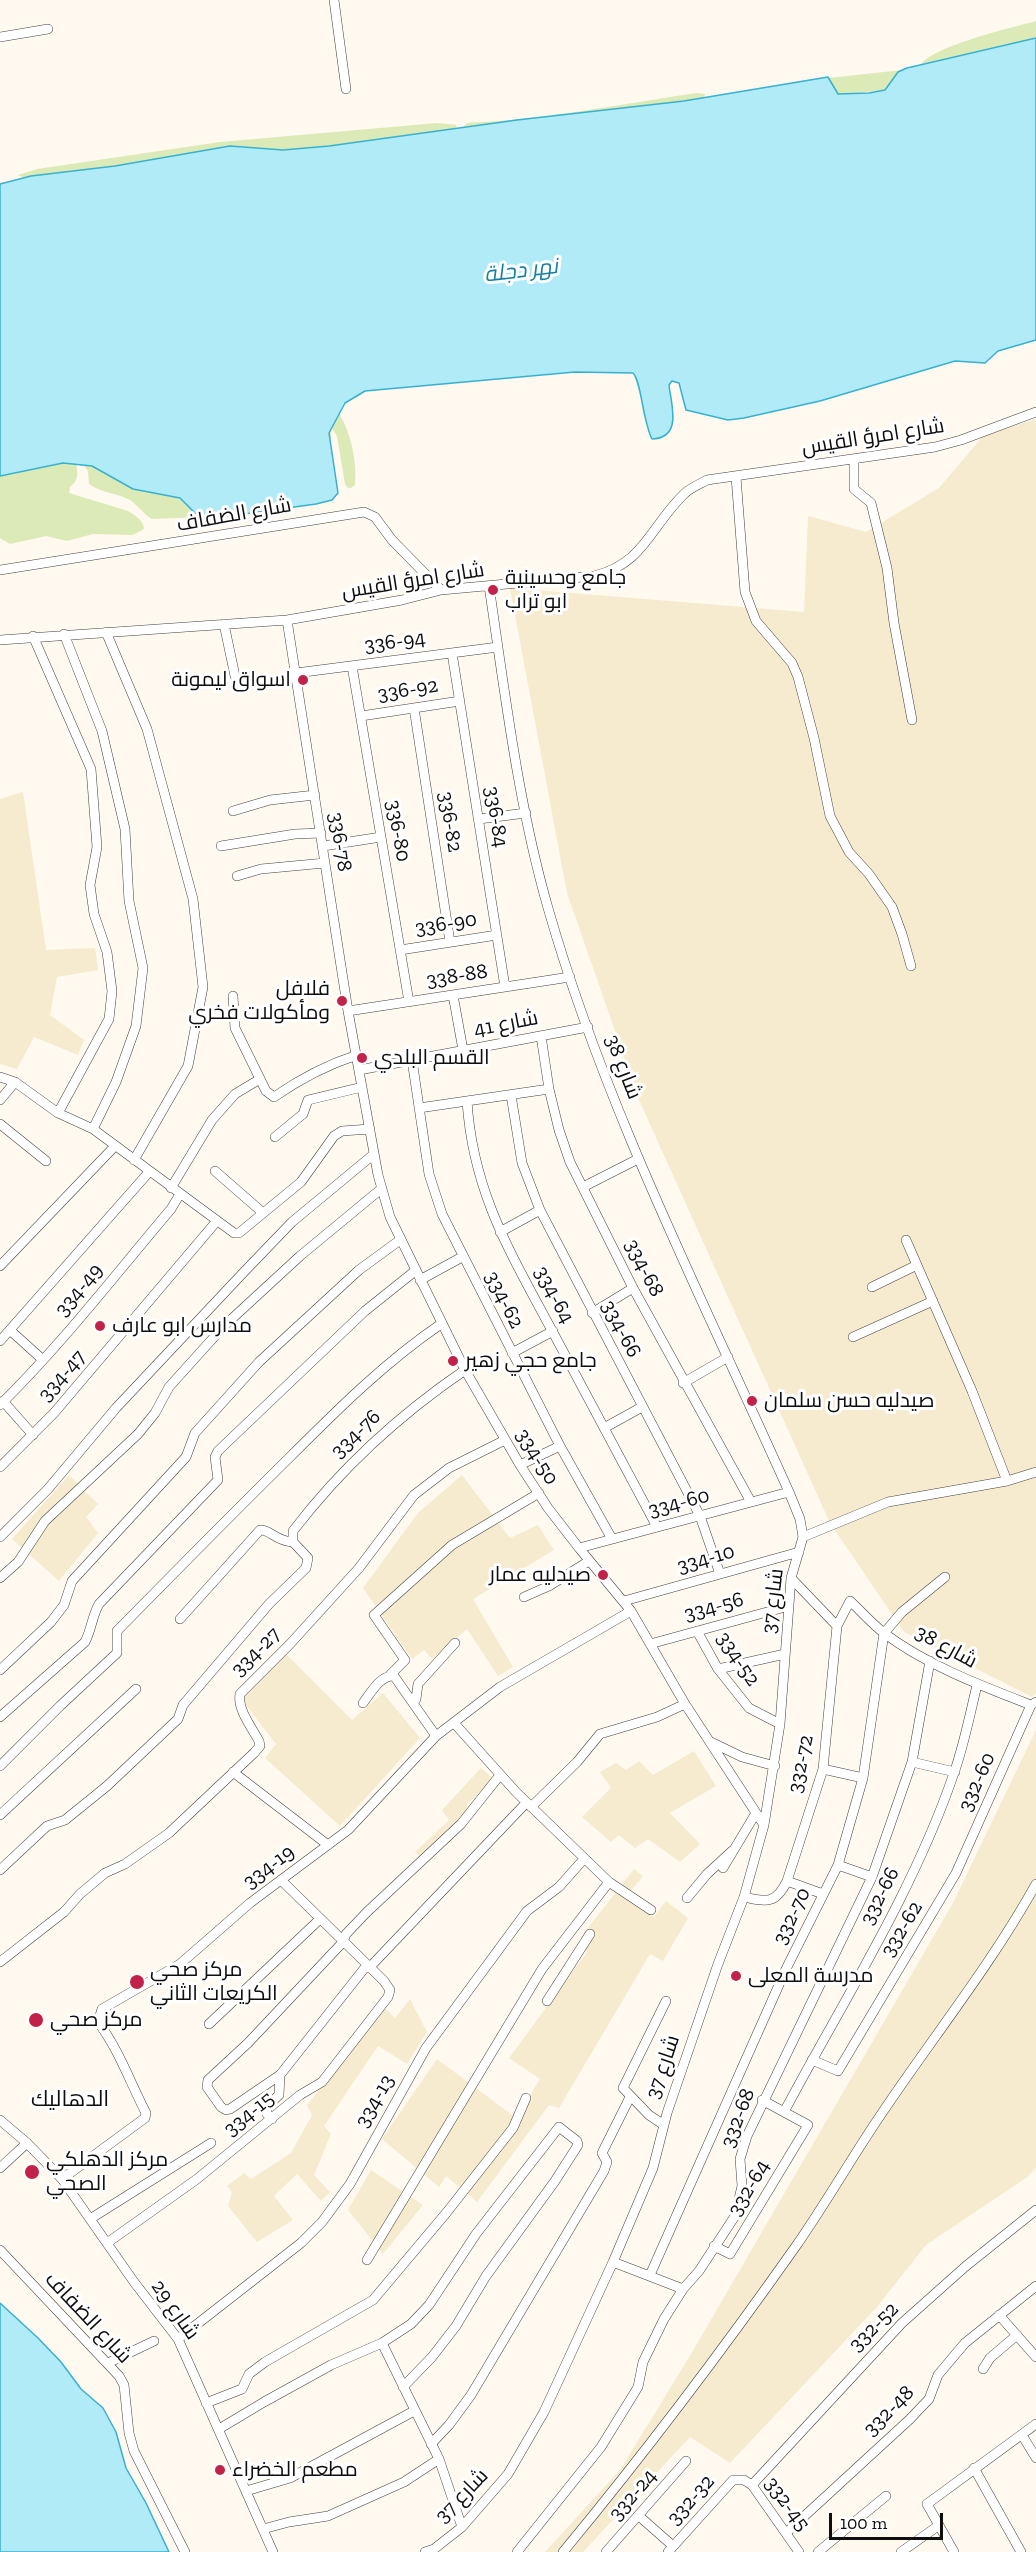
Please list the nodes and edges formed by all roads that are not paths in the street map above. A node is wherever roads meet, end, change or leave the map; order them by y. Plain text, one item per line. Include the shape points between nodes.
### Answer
1 (334, 0) edge
2 (48, 29) dead end
3 (0, 37) edge
4 (345, 89) dead end
5 (1036, 412) edge
6 (854, 459) junction
7 (736, 477) junction
8 (0, 570) edge
9 (489, 586) junction
10 (441, 590) junction
11 (287, 620) junction
12 (224, 624) junction
13 (106, 632) junction
14 (64, 634) junction
15 (33, 636) junction
16 (0, 640) edge
17 (498, 647) junction
18 (452, 653) junction
19 (352, 666) junction
20 (296, 673) junction
21 (235, 676) dead end
22 (460, 701) junction
23 (414, 708) junction
24 (361, 716) junction
25 (912, 720) dead end
26 (315, 795) junction
27 (233, 811) dead end
28 (526, 813) junction
29 (479, 819) junction
30 (321, 833) junction
31 (381, 837) junction
32 (221, 846) dead end
33 (323, 846) junction
34 (325, 862) junction
35 (237, 876) dead end
36 (497, 935) junction
37 (450, 942) junction
38 (400, 950) junction
39 (911, 966) dead end
40 (570, 977) junction
41 (505, 987) junction
42 (453, 995) junction
43 (233, 996) dead end
44 (409, 1002) junction
45 (348, 1011) junction
46 (588, 1027) junction
47 (541, 1036) junction
48 (463, 1050) junction
49 (357, 1055) junction
50 (412, 1060) junction
51 (359, 1070) junction
52 (0, 1077) edge
53 (260, 1078) junction
54 (15, 1082) junction
55 (362, 1087) junction
56 (549, 1089) junction
57 (511, 1095) junction
58 (0, 1100) edge
59 (467, 1101) junction
60 (419, 1108) junction
61 (58, 1113) junction
62 (0, 1124) edge
63 (93, 1129) junction
64 (370, 1129) junction
65 (275, 1137) dead end
66 (115, 1146) junction
67 (374, 1154) junction
68 (639, 1159) junction
69 (134, 1160) junction
70 (46, 1161) dead end
71 (150, 1172) junction
72 (215, 1172) dead end
73 (583, 1187) junction
74 (171, 1188) junction
75 (381, 1189) junction
76 (180, 1194) junction
77 (540, 1210) junction
78 (262, 1212) junction
79 (216, 1222) junction
80 (500, 1232) junction
81 (400, 1240) junction
82 (906, 1240) dead end
83 (462, 1257) junction
84 (917, 1265) junction
85 (0, 1266) edge
86 (415, 1271) junction
87 (420, 1280) junction
88 (872, 1287) dead end
89 (633, 1288) junction
90 (933, 1301) junction
91 (592, 1313) junction
92 (441, 1324) junction
93 (11, 1331) junction
94 (553, 1331) junction
95 (853, 1336) dead end
96 (0, 1341) edge
97 (512, 1353) junction
98 (729, 1357) junction
99 (43, 1360) junction
100 (465, 1370) junction
101 (683, 1383) junction
102 (2, 1403) edge
103 (642, 1407) junction
104 (604, 1428) junction
105 (33, 1435) junction
106 (505, 1440) junction
107 (560, 1446) junction
108 (520, 1465) junction
109 (0, 1467) edge
110 (1036, 1472) edge
111 (1007, 1481) junction
112 (789, 1492) junction
113 (539, 1493) junction
114 (751, 1502) junction
115 (700, 1516) junction
116 (657, 1527) junction
117 (0, 1537) edge
118 (803, 1537) junction
119 (612, 1539) junction
120 (293, 1542) junction
121 (579, 1548) junction
122 (799, 1552) junction
123 (589, 1560) junction
124 (720, 1574) junction
125 (945, 1577) dead end
126 (0, 1578) edge
127 (791, 1578) junction
128 (524, 1597) dead end
129 (624, 1601) junction
130 (850, 1601) joint
131 (789, 1606) junction
132 (632, 1611) junction
133 (180, 1619) dead end
134 (837, 1626) junction
135 (697, 1630) junction
136 (884, 1633) junction
137 (455, 1643) dead end
138 (650, 1644) junction
139 (785, 1654) junction
140 (930, 1660) junction
141 (718, 1669) junction
142 (0, 1670) edge
143 (390, 1675) junction
144 (977, 1685) junction
145 (136, 1689) dead end
146 (413, 1702) junction
147 (363, 1703) dead end
148 (685, 1704) junction
149 (1034, 1704) edge
150 (0, 1717) edge
151 (454, 1723) junction
152 (780, 1724) junction
153 (436, 1736) junction
154 (709, 1741) junction
155 (912, 1762) junction
156 (0, 1766) edge
157 (775, 1766) junction
158 (823, 1768) junction
159 (233, 1772) junction
160 (955, 1772) junction
161 (500, 1775) junction
162 (863, 1778) junction
163 (529, 1805) junction
164 (756, 1814) junction
165 (0, 1815) edge
166 (764, 1825) junction
167 (327, 1845) junction
168 (732, 1851) junction
169 (583, 1860) junction
170 (838, 1865) junction
171 (723, 1868) dead end
172 (0, 1870) edge
173 (956, 1873) joint
174 (872, 1877) junction
175 (281, 1880) junction
176 (788, 1881) junction
177 (609, 1882) junction
178 (1036, 1884) edge
179 (823, 1894) junction
180 (687, 1898) dead end
181 (744, 1898) junction
182 (651, 1910) dead end
183 (320, 1919) junction
184 (590, 1934) dead end
185 (343, 1942) junction
186 (0, 1962) edge
187 (368, 1966) junction
188 (542, 1969) junction
189 (559, 1981) junction
190 (547, 2001) dead end
191 (666, 2001) dead end
192 (209, 2024) dead end
193 (812, 2060) junction
194 (280, 2075) junction
195 (630, 2097) junction
196 (526, 2098) dead end
197 (762, 2100) junction
198 (784, 2112) junction
199 (272, 2119) junction
200 (0, 2120) edge
201 (664, 2125) junction
202 (27, 2143) junction
203 (211, 2143) dead end
204 (0, 2168) edge
205 (62, 2179) junction
206 (1036, 2210) edge
207 (90, 2219) junction
208 (107, 2243) junction
209 (714, 2246) junction
210 (0, 2250) edge
211 (368, 2260) dead end
212 (614, 2262) junction
213 (650, 2275) junction
214 (1036, 2286) edge
215 (683, 2289) junction
216 (999, 2315) junction
217 (1017, 2336) junction
218 (178, 2339) junction
219 (154, 2342) dead end
220 (382, 2343) junction
221 (1036, 2357) edge
222 (108, 2363) junction
223 (982, 2369) dead end
224 (403, 2387) junction
225 (207, 2403) junction
226 (414, 2411) junction
227 (1036, 2424) edge
228 (219, 2429) junction
229 (1022, 2435) junction
230 (431, 2444) junction
231 (1036, 2458) edge
232 (439, 2459) junction
233 (686, 2461) dead end
234 (974, 2468) junction
235 (748, 2482) junction
236 (246, 2491) junction
237 (886, 2496) dead end
238 (639, 2516) junction
239 (938, 2526) junction
240 (462, 2528) junction
241 (263, 2529) junction
242 (786, 2533) junction
243 (671, 2549) edge
244 (184, 2552) edge
245 (273, 2552) edge
246 (425, 2552) edge
247 (517, 2552) edge
248 (563, 2552) edge
249 (606, 2552) edge
250 (799, 2552) edge
251 (818, 2552) edge
252 (901, 2552) edge
253 (954, 2552) edge
254 (1021, 2552) edge

1 - 4 street
2 - 3 street
5 - 6 street, شارع امرؤ القيس via 952,442
6 - 7 street, شارع امرؤ القيس
6 - 25 street via 854,489 871,503 887,568
7 - 9 street, شارع امرؤ القيس via 707,480 686,492 634,558 613,572
7 - 39 street via 745,592 756,621 795,670 830,816 849,852 892,907
8 - 10 street, شارع الضفاف via 364,512 375,517
9 - 10 street, شارع امرؤ القيس
9 - 17 street, شارع 38
10 - 11 street, شارع امرؤ القيس
11 - 12 street, شارع امرؤ القيس
11 - 20 street, 336-78
12 - 13 street, شارع امرؤ القيس
12 - 21 street
13 - 14 street, شارع امرؤ القيس
13 - 69 street via 147,729 193,899 203,987 188,1066
14 - 15 street, شارع امرؤ القيس
14 - 63 street via 102,731 125,829 129,901 142,968 136,1026 116,1082
15 - 16 street, شارع امرؤ القيس
15 - 61 street via 91,769 97,847 90,885 94,914 107,952 112,991 109,1019
17 - 18 street, 336-94
17 - 28 street, شارع 38
18 - 19 street, 336-94
18 - 22 street, 336-84
19 - 20 street, 336-94
19 - 24 street, 336-80
20 - 26 street, 336-78
22 - 23 street, 336-92
22 - 29 street, 336-84
23 - 24 street, 336-92
23 - 37 street, 336-82
24 - 31 street, 336-80
26 - 27 street via 270,800
26 - 30 street, 336-78
28 - 29 street
28 - 40 street, شارع 38 via 548,908
29 - 36 street, 336-84
30 - 32 street
30 - 33 street, 336-78
31 - 33 street
31 - 38 street, 336-80
33 - 34 street, 336-78
34 - 35 street via 261,869
34 - 45 street, 336-78
36 - 37 street, 336-90
36 - 41 street, 336-84
37 - 38 street, 336-90
38 - 44 street, 336-80
40 - 41 street, 338-88
40 - 46 street, شارع 38
41 - 42 street, 338-88
42 - 44 street, 338-88
42 - 48 street
43 - 53 street via 235,1028
44 - 45 street, 338-88
45 - 49 street, 336-78
46 - 47 street, شارع 41
46 - 68 street, شارع 38
47 - 48 street, شارع 41
47 - 56 street, 334-68
48 - 50 street, شارع 41
49 - 51 street, 336-78
49 - 53 street via 300,1078 274,1097
50 - 51 street, شارع 41
50 - 60 street, 334-62
51 - 55 street, 334-50
52 - 54 street
53 - 74 street via 235,1094 212,1120
54 - 58 street
54 - 61 street
55 - 64 street, 334-50
55 - 65 street via 308,1100 303,1114
56 - 57 street
56 - 73 street, 334-68 via 570,1162
57 - 59 street
57 - 77 street, 334-66 via 522,1163
59 - 60 street
59 - 80 street, 334-64 via 476,1166
60 - 83 street, 334-62 via 429,1174 441,1214
61 - 63 street
62 - 70 street
63 - 66 street
64 - 67 street, 334-50
64 - 78 street via 342,1131 334,1136 301,1182
66 - 69 street
66 - 85 street
67 - 75 street, 334-50
67 - 117 street via 292,1222
68 - 73 street
68 - 98 street, شارع 38
69 - 71 street
71 - 74 street
71 - 93 street
72 - 78 street
73 - 89 street, 334-68
74 - 76 street
75 - 81 street, 334-50
75 - 126 street via 224,1326 169,1387 138,1434 45,1521 18,1562
76 - 79 street
76 - 99 street, 334-49
77 - 80 street
77 - 91 street, 334-66
78 - 79 street via 239,1233
79 - 105 street, 334-47
80 - 94 street, 334-64
81 - 86 street, 334-50
81 - 142 street via 359,1270 259,1362 195,1433 186,1457 72,1581 64,1605 51,1622
82 - 84 street
83 - 87 street
83 - 97 street, 334-62
84 - 88 street
84 - 90 street
86 - 87 street, 334-50
86 - 150 street via 365,1311 218,1451 218,1480 99,1604 85,1642
87 - 92 street, 334-50
89 - 91 street
89 - 101 street, 334-68
90 - 95 street
90 - 111 street
91 - 103 street, 334-66
92 - 100 street, 334-50
92 - 156 street via 387,1366 244,1502 117,1630 117,1653
93 - 96 street
93 - 99 street
94 - 97 street
94 - 104 street, 334-64
97 - 107 street, 334-62
98 - 101 street
98 - 112 street, شارع 38
99 - 102 street, 334-49
100 - 106 street, 334-50
100 - 120 street, 334-76 via 422,1399 349,1465 293,1531
101 - 114 street, 334-68
102 - 105 street
103 - 104 street
103 - 115 street, 334-66
104 - 116 street, 334-64
105 - 109 street, 334-47
106 - 108 street, 334-50
106 - 159 street, 334-27 via 448,1468 414,1495 359,1568 240,1694 238,1700 260,1746
107 - 108 street
107 - 119 street, 334-62
108 - 113 street, 334-50
110 - 111 street
111 - 118 street via 888,1502
112 - 114 street, 334-60
112 - 118 street, شارع 38
113 - 121 street, 334-50
113 - 143 street via 452,1545 374,1615 405,1660
114 - 115 street, 334-60
115 - 116 street, 334-60
115 - 124 street, 334-66
116 - 119 street, 334-60
118 - 122 street, شارع 37
119 - 121 street, 334-60
120 - 133 street via 279,1541 260,1530
120 - 172 street via 308,1558 306,1568 269,1604 190,1697 178,1719 107,1786 65,1820 47,1826
121 - 123 street, 334-50
122 - 124 street, 334-10
122 - 127 street, شارع 37
123 - 128 street
123 - 129 street, 334-50
124 - 129 street, 334-10
125 - 136 street via 902,1612
127 - 131 street, شارع 37
127 - 134 street
129 - 132 street, 334-50
130 - 134 street, 332-72
130 - 136 street, شارع 38
131 - 135 street, 334-56
131 - 139 street, شارع 37
132 - 138 street, 334-50
132 - 151 street, 334-19 via 500,1687
134 - 158 street, 332-72
135 - 138 street, 334-56
135 - 141 street, 334-52
136 - 140 street, شارع 38
136 - 162 street, 332-70
137 - 146 street via 418,1684
138 - 148 street, 334-50
139 - 141 street
139 - 152 street, شارع 37
140 - 144 street, شارع 38
140 - 155 street, 332-68
141 - 152 street, 334-52 via 749,1708
143 - 146 street via 398,1679
143 - 147 street via 381,1680
144 - 149 street, شارع 38
144 - 160 street, 332-66
145 - 165 street
146 - 153 street
148 - 154 street, 334-50
148 - 163 street via 600,1734 577,1762
149 - 173 street, 332-60
151 - 153 street, 334-19
151 - 161 street
152 - 157 street, شارع 37
153 - 167 street, 334-19 via 348,1830
154 - 157 street via 742,1757
154 - 164 street, 334-50
155 - 160 street
155 - 174 street, 332-68
157 - 166 street, شارع 37
158 - 162 street
158 - 176 street, 332-72
159 - 167 street
159 - 186 street, 334-27 via 168,1833 105,1874
160 - 193 street, 332-66 via 902,1896
161 - 163 street
161 - 185 street via 461,1824 367,1912
162 - 170 street, 332-70
163 - 169 street
163 - 187 street
164 - 166 street, 334-50
164 - 168 street
166 - 181 street, شارع 37
167 - 175 street, 334-19
168 - 171 street
168 - 180 street
169 - 177 street
169 - 218 street, 334-13 via 559,1887 527,1911 426,2048 350,2184 322,2222 301,2243
170 - 174 street
170 - 179 street, 332-70
173 - 193 street, 332-62 via 838,2071
174 - 197 street, 332-68
175 - 183 street
175 - 205 street, 334-19 via 180,1964 102,2009 98,2022 121,2057 145,2118
176 - 179 street
176 - 181 street via 772,1899
177 - 182 street
177 - 188 street
178 - 248 street via 980,1975 918,2060 797,2244 682,2405
179 - 213 street, 332-70
181 - 201 street, شارع 37
183 - 185 street
183 - 192 street
184 - 189 street
185 - 187 street
185 - 194 street via 206,2084 226,2110
187 - 194 street
187 - 199 street, 334-15 via 390,1990 388,1997 322,2082
188 - 189 street
188 - 211 street
189 - 190 street
191 - 195 street via 623,2086
193 - 198 street, 332-66
194 - 199 street via 279,2095 266,2107
195 - 201 street
195 - 230 street via 602,2152 607,2162 604,2171 471,2395
196 - 225 street via 513,2128 373,2300 265,2362 249,2374 242,2389
197 - 198 street
197 - 209 street, 332-68 via 740,2159 742,2186 735,2216
198 - 209 street, 332-64 via 808,2125 730,2254
199 - 208 street, 334-15
200 - 202 street, شارع 29
201 - 212 street, شارع 37 via 653,2168
202 - 204 street
202 - 205 street, شارع 29
203 - 207 street
205 - 207 street, شارع 29
206 - 235 street, 332-52 via 902,2323
207 - 208 street, شارع 29
208 - 218 street, شارع 29
209 - 215 street, 332-68
210 - 222 street, شارع الضفاف
212 - 213 street
212 - 240 street, شارع 37 via 544,2412 508,2474
213 - 215 street
214 - 216 street, 332-48
215 - 247 street, 332-68 via 643,2362 638,2386 601,2447
216 - 217 street
216 - 242 street, 332-48 via 965,2343 938,2375 928,2399 910,2419
217 - 221 street
217 - 223 street
218 - 225 street, شارع 29
219 - 222 street
220 - 224 street
220 - 224 street via 411,2324 429,2305 556,2127 577,2141 555,2181 486,2276 456,2326
220 - 228 street via 331,2365
222 - 244 street, شارع الضفاف via 123,2385 136,2455
224 - 226 street
225 - 228 street, شارع 29
226 - 230 street
226 - 236 street via 290,2478
227 - 229 street
228 - 236 street, شارع 29
229 - 231 street
229 - 234 street
230 - 232 street
232 - 240 street
232 - 241 street via 404,2482 328,2516
233 - 238 street, 332-24
234 - 239 street via 927,2504
234 - 254 street
235 - 242 street, 332-45
235 - 243 street, 332-32 via 733,2480
236 - 241 street, شارع 29
237 - 251 street
238 - 243 street
238 - 249 street, 332-24
239 - 252 street
239 - 253 street
240 - 246 street, شارع 37
241 - 245 street, شارع 29
242 - 250 street, 332-45

